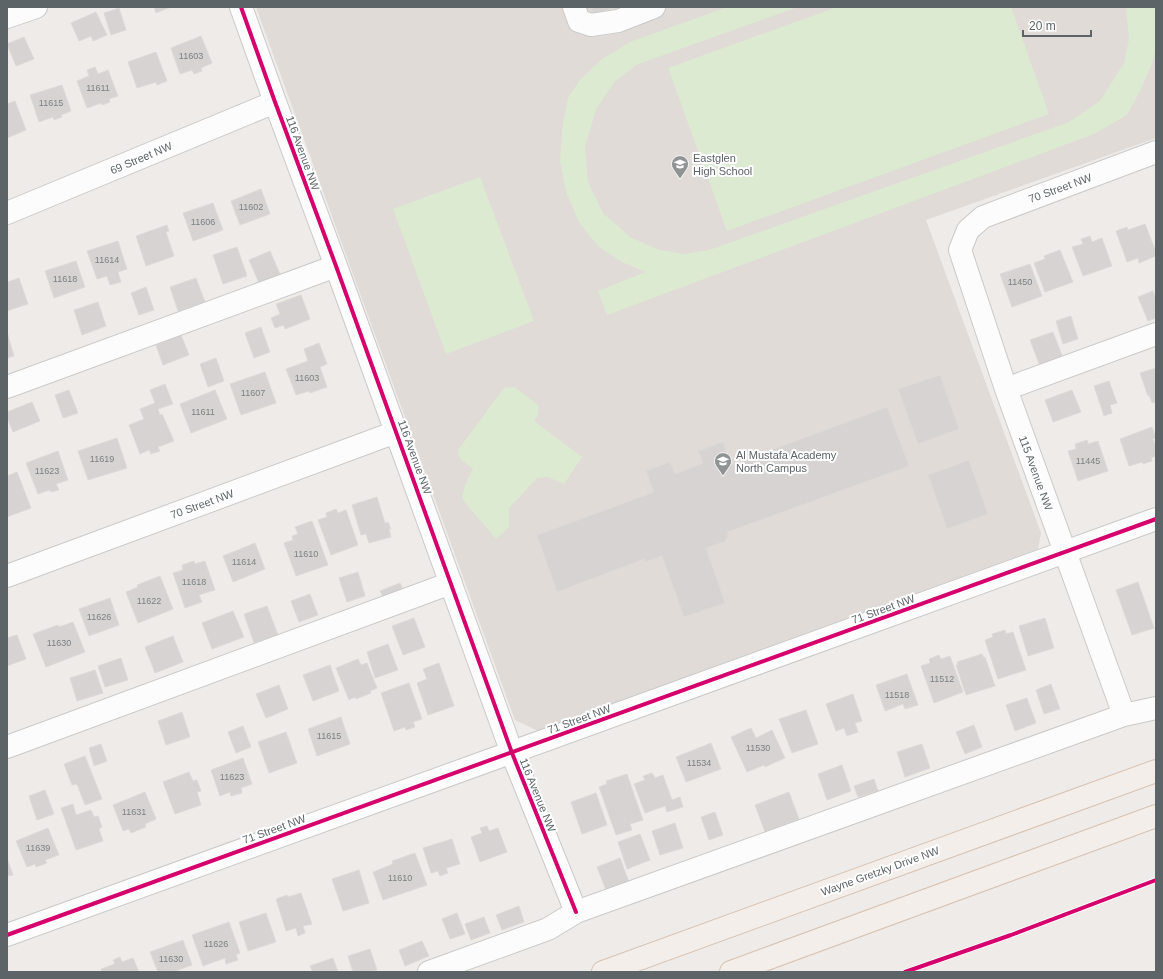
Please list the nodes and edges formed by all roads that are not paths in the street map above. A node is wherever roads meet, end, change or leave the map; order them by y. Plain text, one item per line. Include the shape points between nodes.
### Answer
1 (36, 7) edge
2 (241, 7) edge
3 (574, 7) edge
4 (654, 7) edge
5 (7, 17) edge
6 (275, 102) junction
7 (1156, 152) edge
8 (7, 213) edge
9 (968, 230) joint
10 (336, 266) junction
11 (1156, 334) edge
12 (7, 387) edge
13 (1006, 389) junction
14 (396, 432) junction
15 (1156, 519) edge
16 (1065, 552) junction
17 (7, 576) edge
18 (451, 583) junction
19 (1156, 708) edge
20 (1124, 716) junction
21 (7, 747) edge
22 (512, 753) junction
23 (1156, 770) edge
24 (1156, 816) edge
25 (576, 912) junction
26 (7, 935) edge
27 (610, 971) edge
28 (429, 972) edge
29 (731, 972) edge

1 - 5 street
2 - 6 street, 116 Avenue NW
3 - 4 street via 579,21 591,25 618,21
6 - 8 street, 69 Street NW
6 - 10 street, 116 Avenue NW
7 - 9 street, 70 Street NW via 983,217
9 - 13 street, 115 Avenue NW via 960,250
10 - 12 street
10 - 14 street, 116 Avenue NW
11 - 13 street
13 - 16 street, 115 Avenue NW
14 - 17 street, 70 Street NW
14 - 18 street, 116 Avenue NW
15 - 16 street, 71 Street NW
16 - 20 street, 115 Avenue NW
16 - 22 street, 71 Street NW
18 - 21 street
18 - 22 street, 116 Avenue NW
19 - 20 street
20 - 25 street
22 - 25 street, 116 Avenue NW
22 - 26 street, 71 Street NW
23 - 27 main road, Wayne Gretzky Drive NW
24 - 29 main road
25 - 28 street via 548,929

